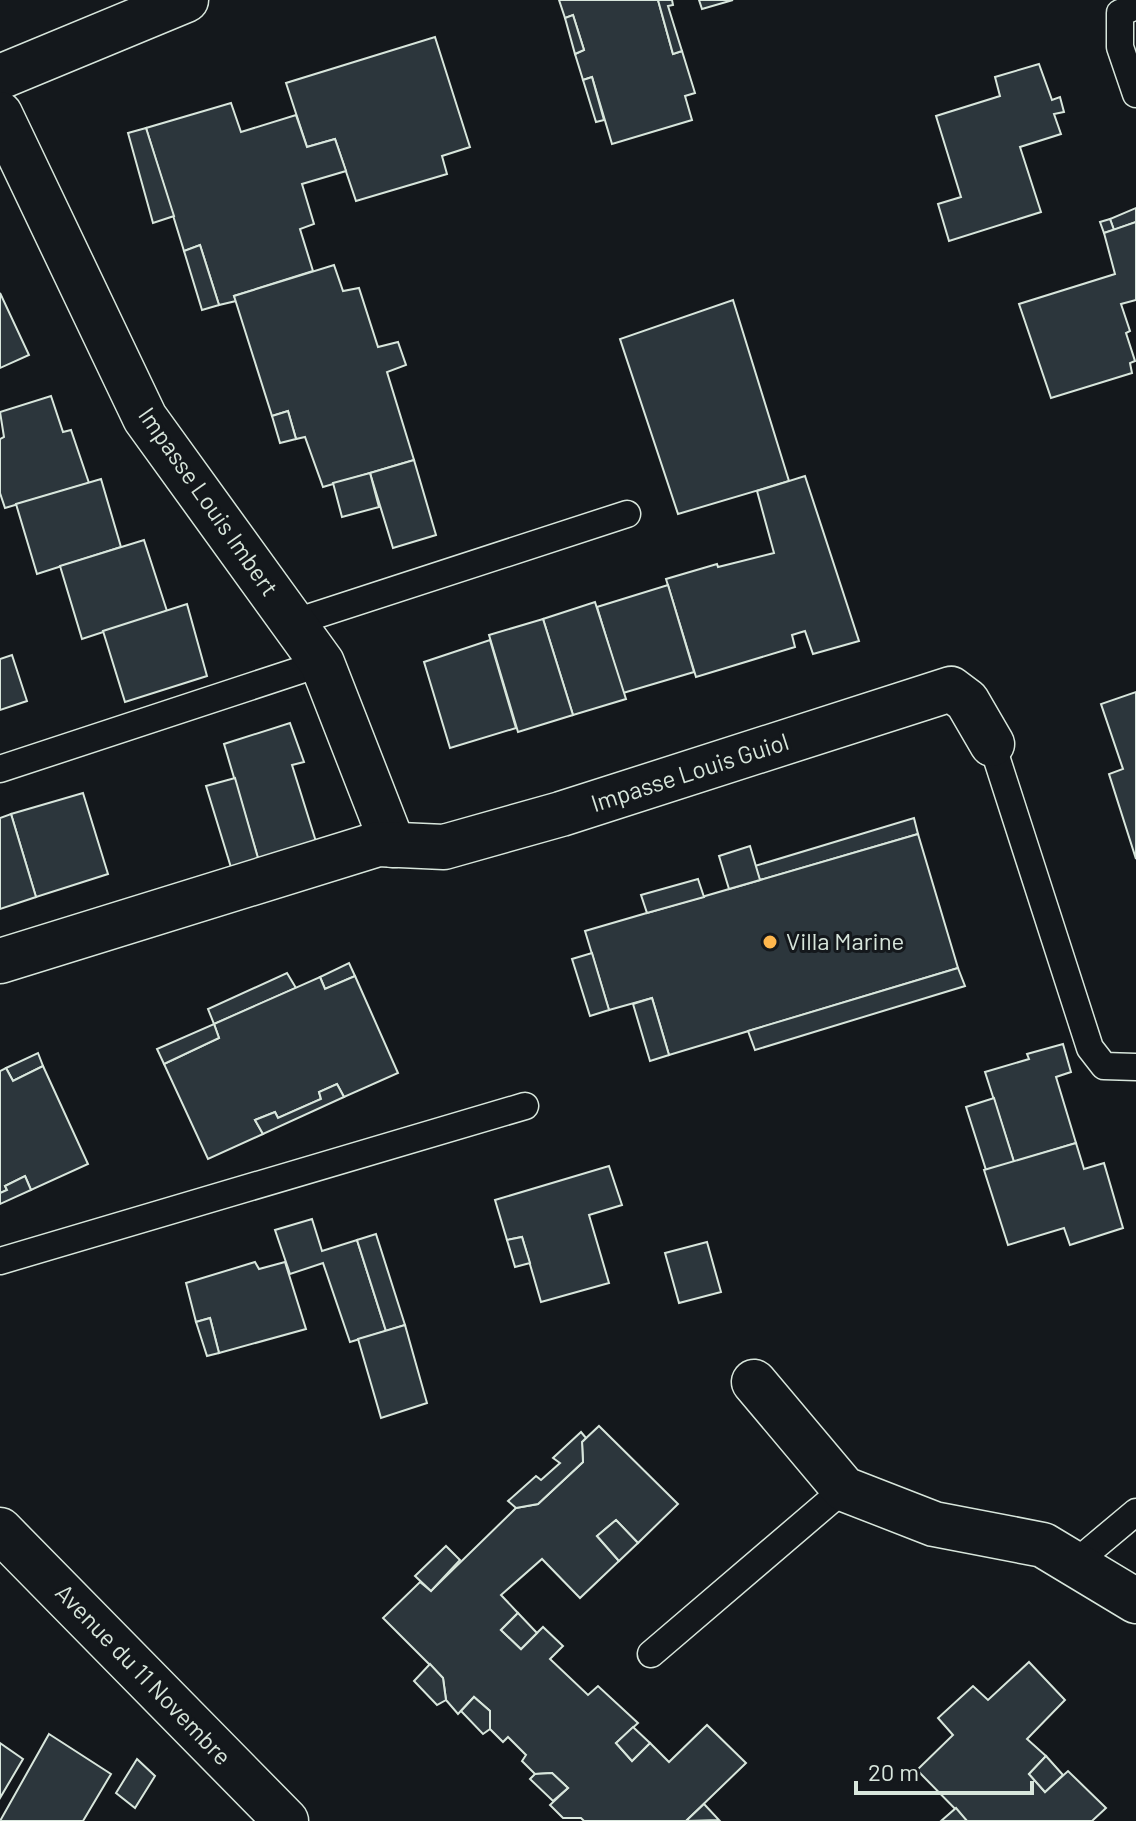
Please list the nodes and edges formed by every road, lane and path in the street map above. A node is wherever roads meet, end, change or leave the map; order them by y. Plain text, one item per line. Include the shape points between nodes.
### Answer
1 (186, 0) edge
2 (1136, 6) edge
3 (0, 77) edge
4 (1136, 94) edge
5 (0, 114) edge
6 (627, 514) dead end
7 (295, 622) junction
8 (322, 663) junction
9 (992, 744) joint
10 (0, 769) edge
11 (393, 845) junction
12 (0, 961) edge
13 (1136, 1067) edge
14 (525, 1106) dead end
15 (0, 1261) edge
16 (754, 1382) dead end
17 (844, 1489) junction
18 (1136, 1512) edge
19 (0, 1530) edge
20 (1074, 1564) junction
21 (1136, 1601) edge
22 (651, 1654) dead end
23 (286, 1821) edge

1 - 3 street
2 - 4 lane via 1120,13 1120,47
5 - 7 street, Impasse Louis Imbert via 145,418
6 - 7 lane
7 - 8 street, Impasse Louis Imbert
8 - 10 lane
8 - 11 street, Impasse Louis Imbert
9 - 11 street, Impasse Louis Guiol via 967,701 951,689 444,847
9 - 13 lane, Impasse Louis Guiol via 1090,1048 1104,1066
11 - 12 street, Impasse Louis Guiol via 378,844
14 - 15 lane
16 - 17 street
17 - 20 street via 934,1524 1043,1545
17 - 22 lane
18 - 20 lane
19 - 23 street, Avenue du 11 Novembre
20 - 21 street

